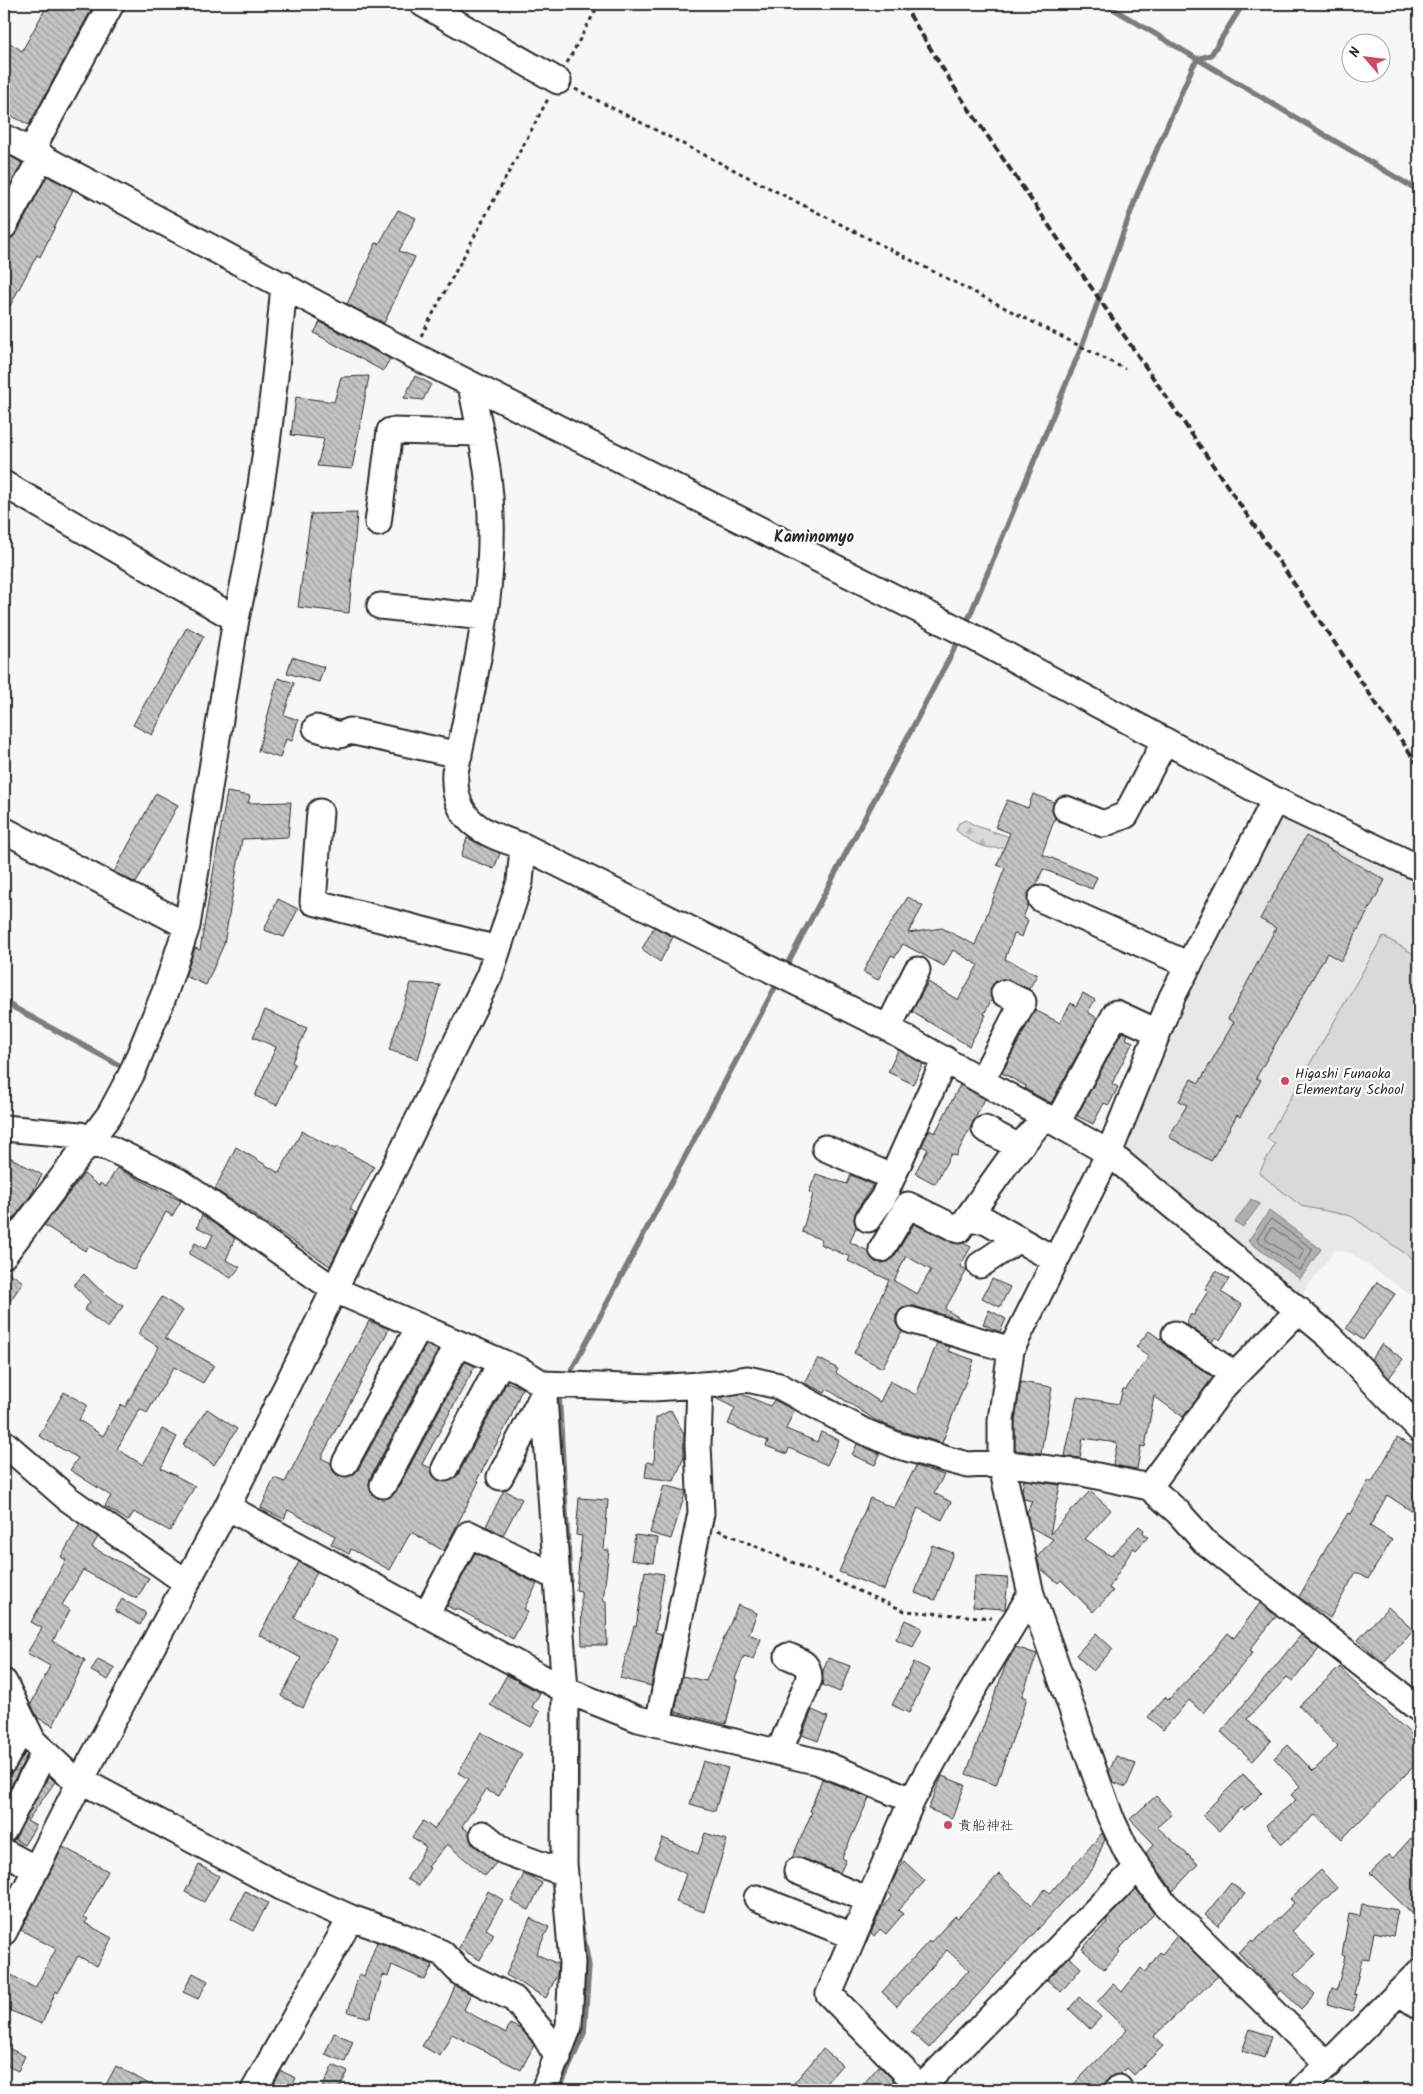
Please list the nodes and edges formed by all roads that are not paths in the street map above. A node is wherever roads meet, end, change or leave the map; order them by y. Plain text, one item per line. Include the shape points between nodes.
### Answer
1 (111, 4) edge
2 (423, 4) edge
3 (558, 80) road end
4 (4, 137) edge
5 (36, 154) junction
6 (4, 226) edge
7 (284, 285) junction
8 (472, 385) junction
9 (480, 433) junction
10 (4, 484) edge
11 (378, 523) dead end
12 (380, 606) dead end
13 (484, 617) junction
14 (236, 619) junction
15 (316, 728) dead end
16 (1165, 741) junction
17 (459, 755) junction
18 (1275, 800) junction
19 (1066, 809) dead end
20 (320, 812) dead end
21 (4, 830) edge
22 (523, 846) junction
23 (1419, 868) edge
24 (1040, 899) dead end
25 (187, 926) junction
26 (498, 949) junction
27 (1189, 965) junction
28 (917, 970) dead end
29 (1004, 993) dead end
30 (888, 1028) junction
31 (1157, 1032) junction
32 (945, 1059) junction
33 (982, 1080) junction
34 (1051, 1119) junction
35 (4, 1128) edge
36 (984, 1129) dead end
37 (88, 1143) junction
38 (825, 1148) dead end
39 (1019, 1148) junction
40 (1109, 1153) junction
41 (892, 1178) junction
42 (868, 1219) dead end
43 (966, 1220) junction
44 (1019, 1239) junction
45 (882, 1249) dead end
46 (4, 1255) edge
47 (1055, 1260) junction
48 (980, 1264) dead end
49 (335, 1290) junction
50 (1299, 1310) junction
51 (910, 1320) dead end
52 (419, 1327) junction
53 (1175, 1334) dead end
54 (458, 1344) junction
55 (1011, 1350) junction
56 (501, 1362) junction
57 (1235, 1375) junction
58 (700, 1385) junction
59 (544, 1388) junction
60 (1419, 1429) edge
61 (4, 1443) edge
62 (345, 1463) dead end
63 (1001, 1463) junction
64 (445, 1468) dead end
65 (500, 1478) dead end
66 (383, 1485) dead end
67 (1149, 1487) junction
68 (227, 1507) junction
69 (556, 1577) junction
70 (187, 1583) junction
71 (1031, 1594) junction
72 (426, 1615) junction
73 (788, 1656) dead end
74 (5, 1689) edge
75 (565, 1690) junction
76 (1419, 1709) edge
77 (658, 1724) junction
78 (24, 1725) junction
79 (45, 1752) junction
80 (779, 1752) junction
81 (4, 1761) edge
82 (81, 1780) junction
83 (912, 1800) junction
84 (4, 1830) edge
85 (483, 1834) dead end
86 (4, 1852) edge
87 (1137, 1868) junction
88 (36, 1869) junction
89 (797, 1871) dead end
90 (564, 1873) junction
91 (757, 1898) dead end
92 (869, 1900) junction
93 (351, 1918) junction
94 (4, 1932) edge
95 (853, 1936) junction
96 (1419, 1972) edge
97 (1400, 1992) junction
98 (1419, 2006) edge
99 (558, 2058) junction
100 (1328, 2065) junction
101 (254, 2090) edge
102 (544, 2090) edge
103 (921, 2090) edge
104 (1302, 2090) edge

1 - 5 street
2 - 3 street
4 - 5 street
5 - 6 street
5 - 7 street
7 - 8 street
7 - 14 street via 276,376 247,572
8 - 9 street
8 - 16 street via 961,631
9 - 11 street via 390,431
9 - 13 street via 489,486 491,533 490,585
10 - 14 street
12 - 13 street
13 - 17 street
14 - 25 street
15 - 17 street via 340,735 350,731
16 - 18 street
16 - 19 street via 1126,815 1103,824
17 - 22 street via 454,786 463,813 491,836
18 - 23 street
18 - 27 street
20 - 26 street via 313,902
21 - 25 street
22 - 26 street via 520,882
22 - 30 street
24 - 27 street
25 - 37 street via 166,992 132,1073 110,1114
26 - 49 street via 489,976
27 - 31 street
28 - 30 street
29 - 33 street via 1023,1002
30 - 32 street
31 - 34 street via 1116,1013
31 - 40 street
32 - 33 street
32 - 41 street
33 - 34 street
34 - 39 street
34 - 40 street
35 - 37 street via 80,1135
36 - 39 street
37 - 46 street
37 - 49 street via 109,1148 178,1181
38 - 41 street
39 - 43 street
40 - 47 street
40 - 50 street
41 - 42 street
43 - 44 street via 985,1220
43 - 45 street via 959,1230 908,1205
44 - 47 street
44 - 48 street
47 - 55 street
49 - 52 street
49 - 68 street
50 - 57 street
50 - 60 street via 1329,1336
51 - 55 street
52 - 54 street
52 - 62 street
53 - 57 street
54 - 56 street
54 - 66 street
55 - 63 street via 1001,1420
56 - 59 street
56 - 64 street
57 - 67 street via 1210,1403
58 - 59 street
58 - 63 street via 747,1379 779,1386 836,1418 896,1445 968,1464
58 - 77 street via 699,1522
59 - 65 street
59 - 69 street
61 - 70 street via 67,1498
63 - 67 street via 1083,1473
63 - 71 street
67 - 76 street via 1204,1541
68 - 70 street
68 - 72 street
69 - 72 street via 469,1534
69 - 75 street
70 - 82 street
71 - 83 street
71 - 87 street via 1110,1816
72 - 75 street
73 - 80 street via 805,1663 809,1679
74 - 78 street
75 - 77 street
75 - 90 street
77 - 80 street
78 - 79 street via 33,1741
78 - 81 street
79 - 82 street via 67,1773
79 - 84 street
80 - 83 street via 819,1762
82 - 88 street
82 - 93 street via 281,1887
83 - 92 street
85 - 90 street via 504,1851
86 - 88 street
87 - 100 street via 1163,1902
87 - 103 street
88 - 94 street
89 - 92 street
90 - 99 street via 572,1963 568,2026
91 - 95 street
92 - 95 street
93 - 99 street via 442,1953 461,1973 514,1999 543,2033
93 - 101 street
95 - 103 street via 829,1994
96 - 97 street
97 - 98 street
97 - 100 street
99 - 102 street
100 - 104 street

